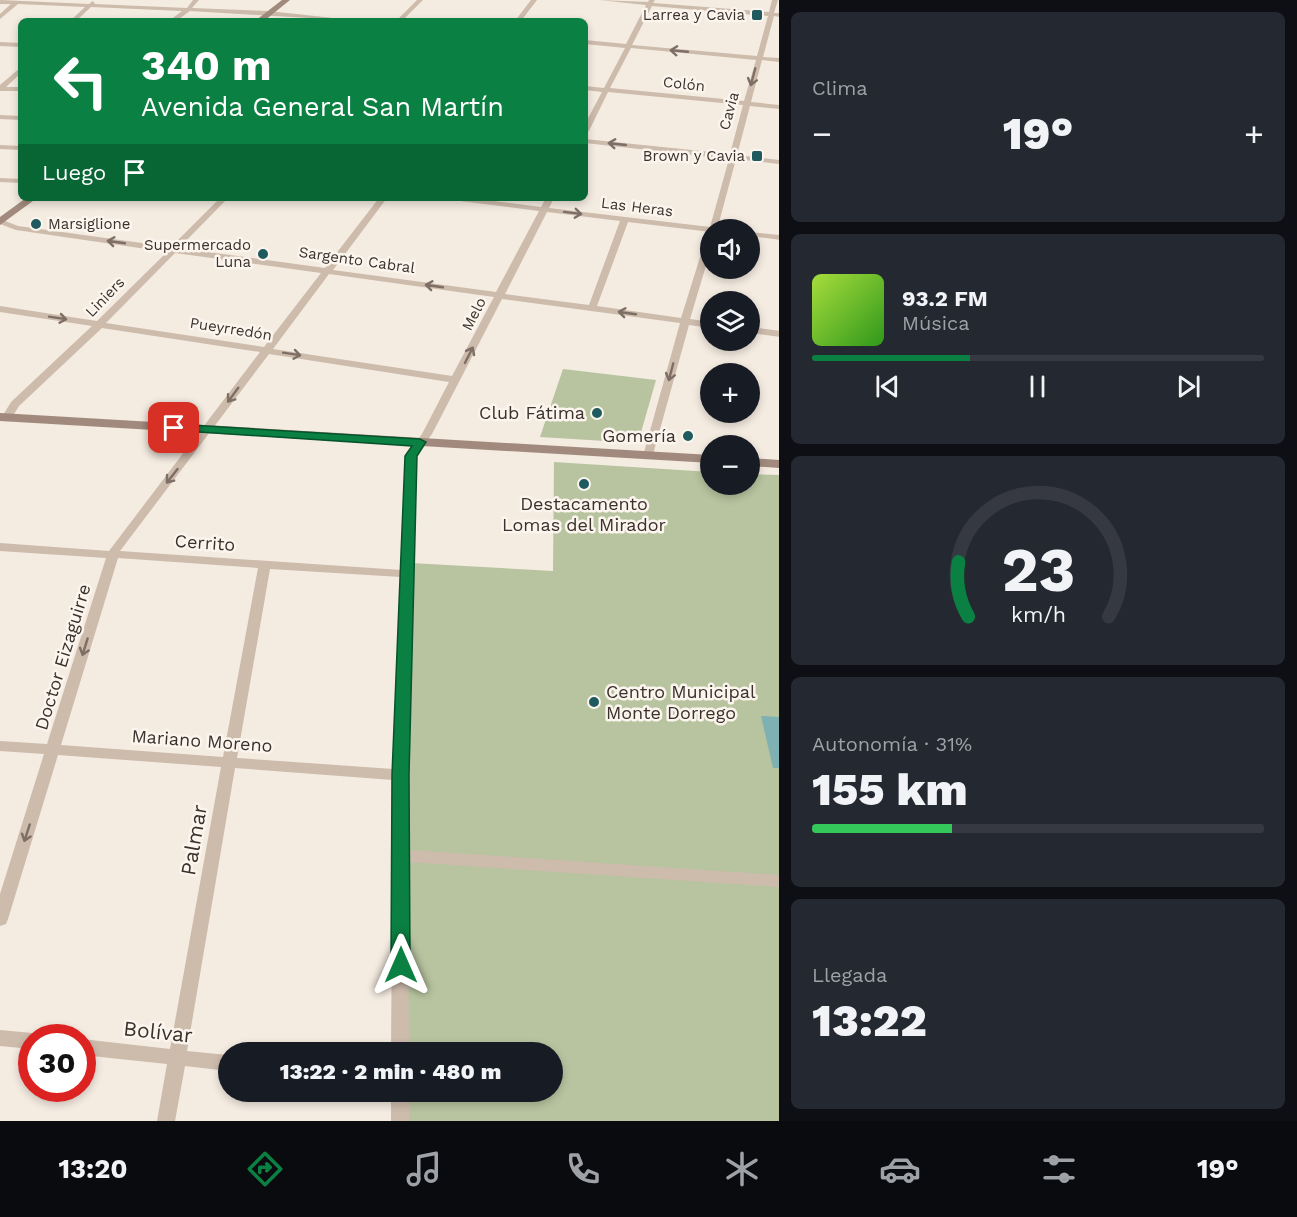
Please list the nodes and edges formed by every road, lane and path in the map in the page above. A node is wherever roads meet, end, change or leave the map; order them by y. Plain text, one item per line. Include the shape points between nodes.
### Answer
1 (96, 0) edge
2 (196, 0) edge
3 (286, 0) edge
4 (420, 0) edge
5 (534, 0) edge
6 (602, 0) edge
7 (775, 0) edge
8 (18, 1) edge
9 (0, 2) edge
10 (651, 2) edge
11 (90, 6) junction
12 (188, 10) junction
13 (269, 13) junction
14 (771, 14) junction
15 (779, 15) edge
16 (0, 17) edge
17 (76, 18) edge
18 (176, 18) edge
19 (263, 18) edge
20 (324, 18) edge
21 (402, 18) edge
22 (520, 18) edge
23 (588, 42) edge
24 (0, 44) edge
25 (18, 45) edge
26 (628, 46) junction
27 (758, 58) junction
28 (779, 60) edge
29 (18, 72) edge
30 (588, 88) edge
31 (0, 89) edge
32 (18, 89) edge
33 (606, 90) junction
34 (746, 104) junction
35 (779, 107) edge
36 (0, 117) edge
37 (18, 118) edge
38 (588, 126) edge
39 (588, 141) edge
40 (0, 147) edge
41 (18, 148) edge
42 (732, 157) junction
43 (779, 162) edge
44 (0, 180) edge
45 (18, 181) edge
46 (28, 201) edge
47 (221, 201) edge
48 (381, 201) edge
49 (477, 201) edge
50 (548, 201) edge
51 (544, 209) junction
52 (625, 219) junction
53 (715, 219) edge
54 (0, 221) edge
55 (700, 228) edge
56 (760, 235) edge
57 (779, 238) edge
58 (172, 250) junction
59 (327, 271) junction
60 (700, 271) edge
61 (500, 296) junction
62 (592, 308) junction
63 (0, 309) edge
64 (685, 321) junction
65 (700, 323) edge
66 (99, 325) junction
67 (760, 331) edge
68 (779, 334) edge
69 (265, 350) junction
70 (456, 380) junction
71 (4, 417) edge
72 (207, 429) junction
73 (420, 442) junction
74 (648, 456) junction
75 (700, 458) edge
76 (760, 463) edge
77 (779, 464) edge
78 (0, 547) edge
79 (112, 555) junction
80 (264, 566) junction
81 (408, 574) junction
82 (0, 746) edge
83 (53, 750) junction
84 (229, 763) junction
85 (400, 775) junction
86 (401, 856) junction
87 (779, 882) edge
88 (0, 919) edge
89 (0, 1038) edge
90 (18, 1040) edge
91 (400, 1042) edge
92 (96, 1048) edge
93 (178, 1057) junction
94 (218, 1062) edge
95 (400, 1102) edge
96 (166, 1121) edge
97 (400, 1121) edge

1 - 11 street
2 - 12 street
3 - 13 main road
4 - 21 street
5 - 22 street
6 - 10 street
7 - 14 street, Cavia
8 - 9 street
8 - 11 street
8 - 16 street
10 - 14 street
10 - 26 street
11 - 12 street
11 - 17 street
12 - 13 street
12 - 18 street
13 - 19 main road
13 - 20 street
14 - 15 street
14 - 27 street, Cavia
23 - 26 street
24 - 25 street
27 -> 26 street
26 - 33 street
27 - 28 street
27 -> 34 street, Cavia
29 - 31 street
30 - 33 street, Colón
31 - 32 street
33 - 34 street, Colón
33 - 38 street
34 - 35 street, Colón
34 - 42 street, Cavia
36 - 37 street
42 -> 39 street
40 - 41 street
42 - 43 street
42 - 53 street, Cavia
44 - 45 street
46 - 54 main road
47 - 58 street, Liniers
48 - 59 street, Doctor Eizaguirre
49 - 51 street, Las Heras
50 - 51 street, Melo
51 -> 52 street, Las Heras
51 - 61 street, Melo
52 - 55 street, Las Heras
52 - 62 street
58 -> 54 street, Sargento Cabral via 16,228
56 - 57 street
58 - 59 street, Sargento Cabral
58 - 66 street, Liniers
61 -> 59 street, Sargento Cabral
59 - 69 street, Doctor Eizaguirre
60 - 64 street
61 - 62 street, Sargento Cabral
70 -> 61 street, Melo
64 -> 62 street, Sargento Cabral
63 -> 66 street, Pueyrredón
64 - 65 street, Sargento Cabral
64 -> 74 street
66 - 69 street, Pueyrredón
66 - 71 street, Liniers
67 - 68 street
69 -> 70 street, Pueyrredón
69 -> 72 street, Doctor Eizaguirre
70 - 73 street, Melo
71 - 72 main road
72 - 73 main road
72 -> 79 street, Doctor Eizaguirre
73 - 74 main road
73 - 81 street, Melo via 411,456
74 - 75 main road
76 - 77 main road
78 - 79 street, Cerrito
79 - 80 street, Cerrito
79 -> 83 street, Doctor Eizaguirre
80 - 81 street, Cerrito
80 - 84 street, Palmar
81 - 85 street, Melo
82 - 83 street, Mariano Moreno
83 - 84 street, Mariano Moreno
83 -> 88 street, Doctor Eizaguirre
84 - 85 street, Mariano Moreno
84 - 93 street, Palmar
85 - 86 street, Melo
86 - 87 street
86 - 91 street, Melo
89 - 90 street
92 - 93 street, Bolívar
93 - 94 street, Bolívar
93 - 96 street, Palmar
95 - 97 street

